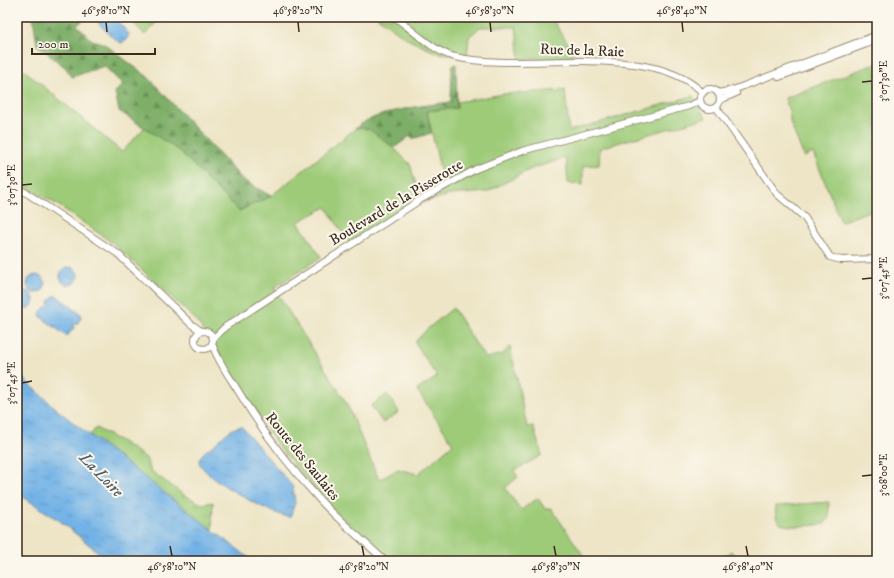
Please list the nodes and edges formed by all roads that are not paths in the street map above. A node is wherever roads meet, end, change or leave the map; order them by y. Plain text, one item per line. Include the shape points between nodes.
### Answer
1 (395, 17) edge
2 (877, 35) edge
3 (877, 40) edge
4 (702, 92) junction
5 (718, 93) junction
6 (720, 100) junction
7 (701, 103) junction
8 (716, 107) junction
9 (17, 188) edge
10 (877, 259) edge
11 (191, 324) junction
12 (225, 327) junction
13 (205, 331) junction
14 (196, 336) junction
15 (212, 342) junction
16 (206, 349) junction
17 (216, 355) junction
18 (385, 561) edge

1 - 4 street, Rue de la Raie via 444,53 454,57 511,62 621,62 678,76
2 - 5 street via 733,90
3 - 6 street
4 - 5 street via 711,89
4 - 7 street
5 - 6 street
6 - 8 street
7 - 8 street via 709,109
7 - 12 street, Boulevard de la Pisserotte via 522,151 476,169 420,200
8 - 10 street via 774,191 804,217 830,257 841,260
9 - 11 street via 118,254
11 - 13 street
11 - 14 street
12 - 13 street
12 - 15 street
13 - 14 street
13 - 15 street
14 - 16 street via 195,342 198,347
15 - 16 street
15 - 17 street
16 - 17 street
17 - 18 street, Route des Saulaies via 261,426 303,480 319,499

